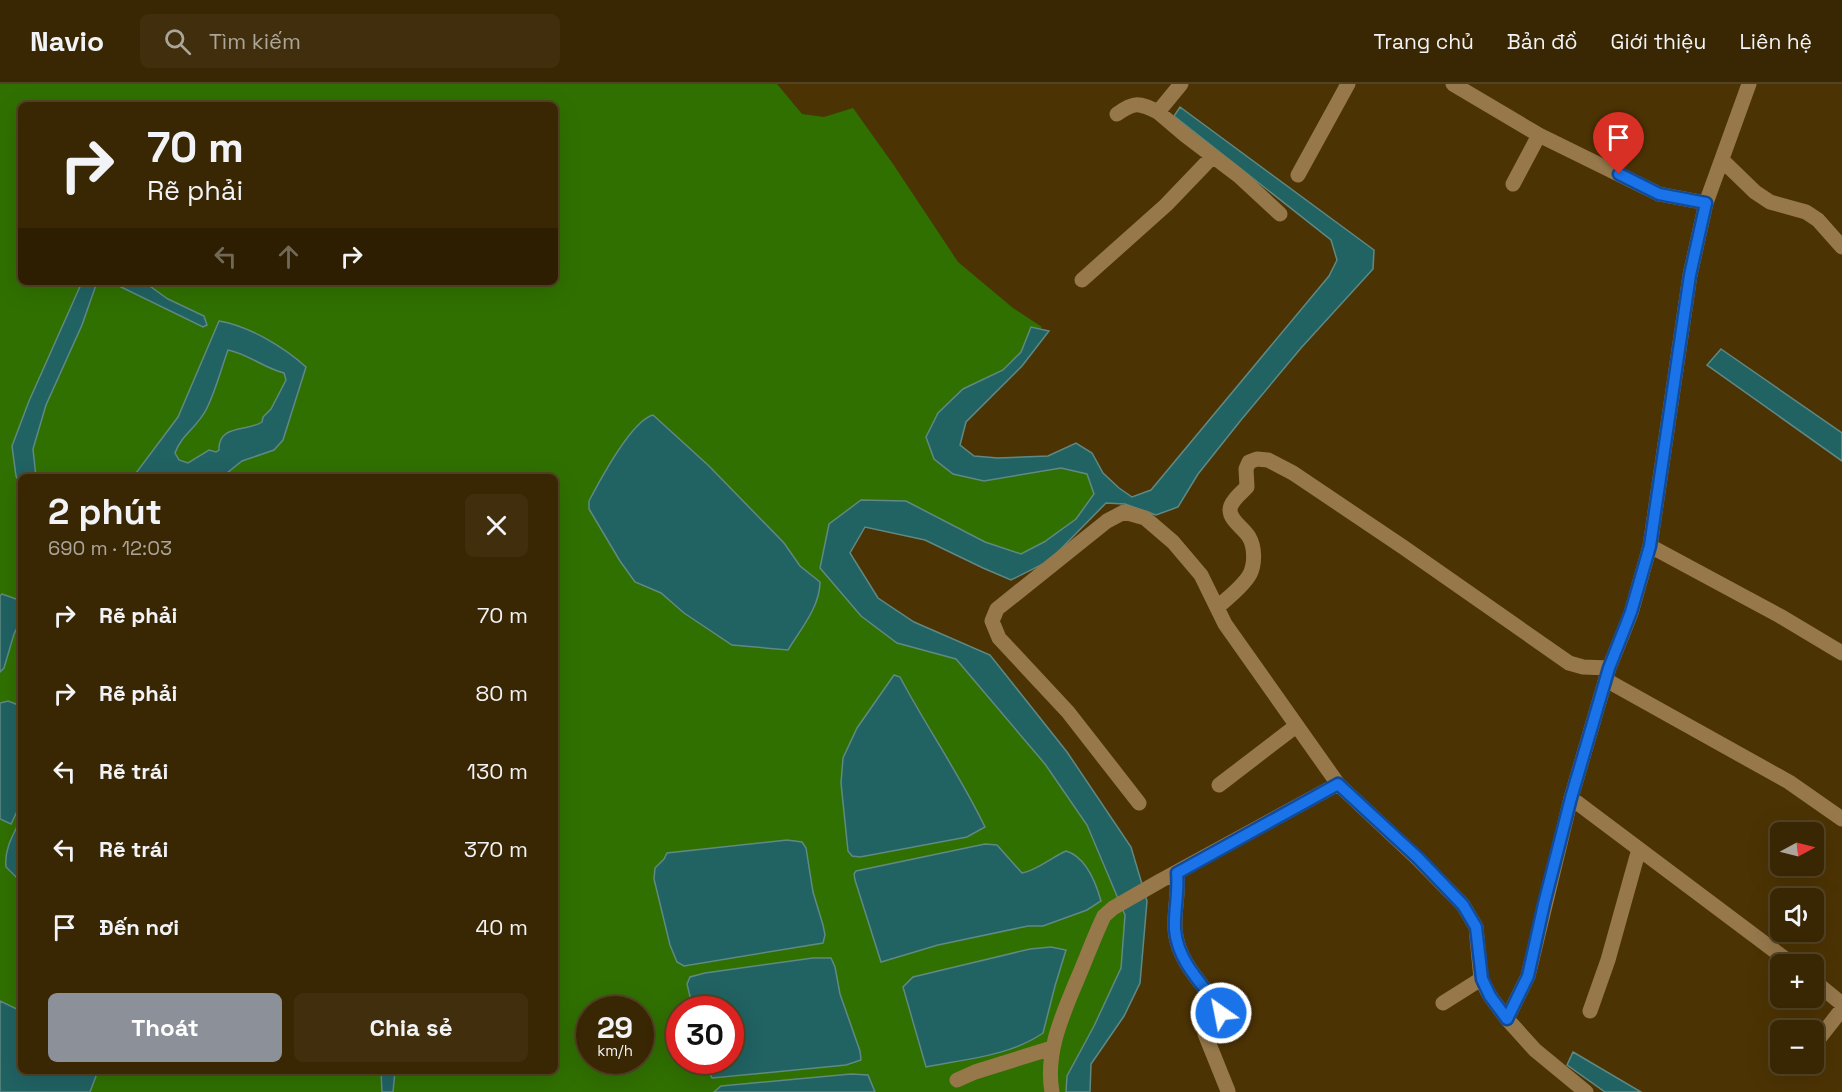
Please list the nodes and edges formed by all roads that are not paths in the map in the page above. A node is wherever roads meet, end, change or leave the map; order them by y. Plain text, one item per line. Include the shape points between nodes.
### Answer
1 (1181, 84) edge
2 (1348, 84) edge
3 (1453, 84) edge
4 (1749, 84) edge
5 (1158, 112) junction
6 (1117, 114) dead end
7 (1539, 135) junction
8 (1213, 156) junction
9 (1723, 161) junction
10 (1298, 174) dead end
11 (1513, 184) dead end
12 (1706, 203) junction
13 (1280, 214) dead end
14 (1842, 247) edge
15 (1082, 280) dead end
16 (1650, 546) junction
17 (1217, 608) junction
18 (1842, 653) edge
19 (1607, 674) junction
20 (1296, 726) junction
21 (1338, 784) junction
22 (1219, 785) dead end
23 (1571, 798) junction
24 (1139, 803) dead end
25 (1842, 819) edge
26 (1639, 849) junction
27 (1177, 873) junction
28 (1779, 954) edge
29 (1482, 979) junction
30 (1824, 989) edge
31 (1443, 1003) dead end
32 (1842, 1004) edge
33 (1842, 1008) edge
34 (1590, 1011) dead end
35 (1507, 1019) junction
36 (1824, 1032) edge
37 (1052, 1048) junction
38 (957, 1080) dead end
39 (1228, 1091) edge
40 (1052, 1092) edge
41 (1586, 1092) edge

1 - 5 street
2 - 10 street
3 - 7 street
4 - 9 street
5 - 6 street via 1135,104
5 - 8 street
7 - 11 street
7 - 12 street via 1659,194
8 - 13 street
8 - 15 street via 1166,205
9 - 12 street
9 - 14 street via 1770,202 1806,212 1818,220
12 - 16 street via 1690,275
16 - 18 street
16 - 19 street via 1631,612
17 - 19 street via 1249,575 1253,563 1249,537 1233,518 1232,504 1247,488 1249,462 1268,460 1403,547 1569,663
17 - 20 street
17 - 24 street via 1201,575 1173,542 1145,518 1124,512 1107,521 997,609 992,621 999,638 1068,712
19 - 23 street
19 - 25 street via 1789,782
20 - 21 street
20 - 22 street
21 - 27 street
21 - 29 street via 1463,905 1476,927
23 - 26 street
23 - 35 street via 1528,976
26 - 28 street
26 - 34 street
27 - 37 street via 1104,916
27 - 39 street via 1177,942 1190,969 1221,1009 1219,1018 1205,1034
29 - 31 street
29 - 35 street
30 - 32 street
33 - 36 street
35 - 41 street via 1535,1050
37 - 38 street
37 - 40 street

